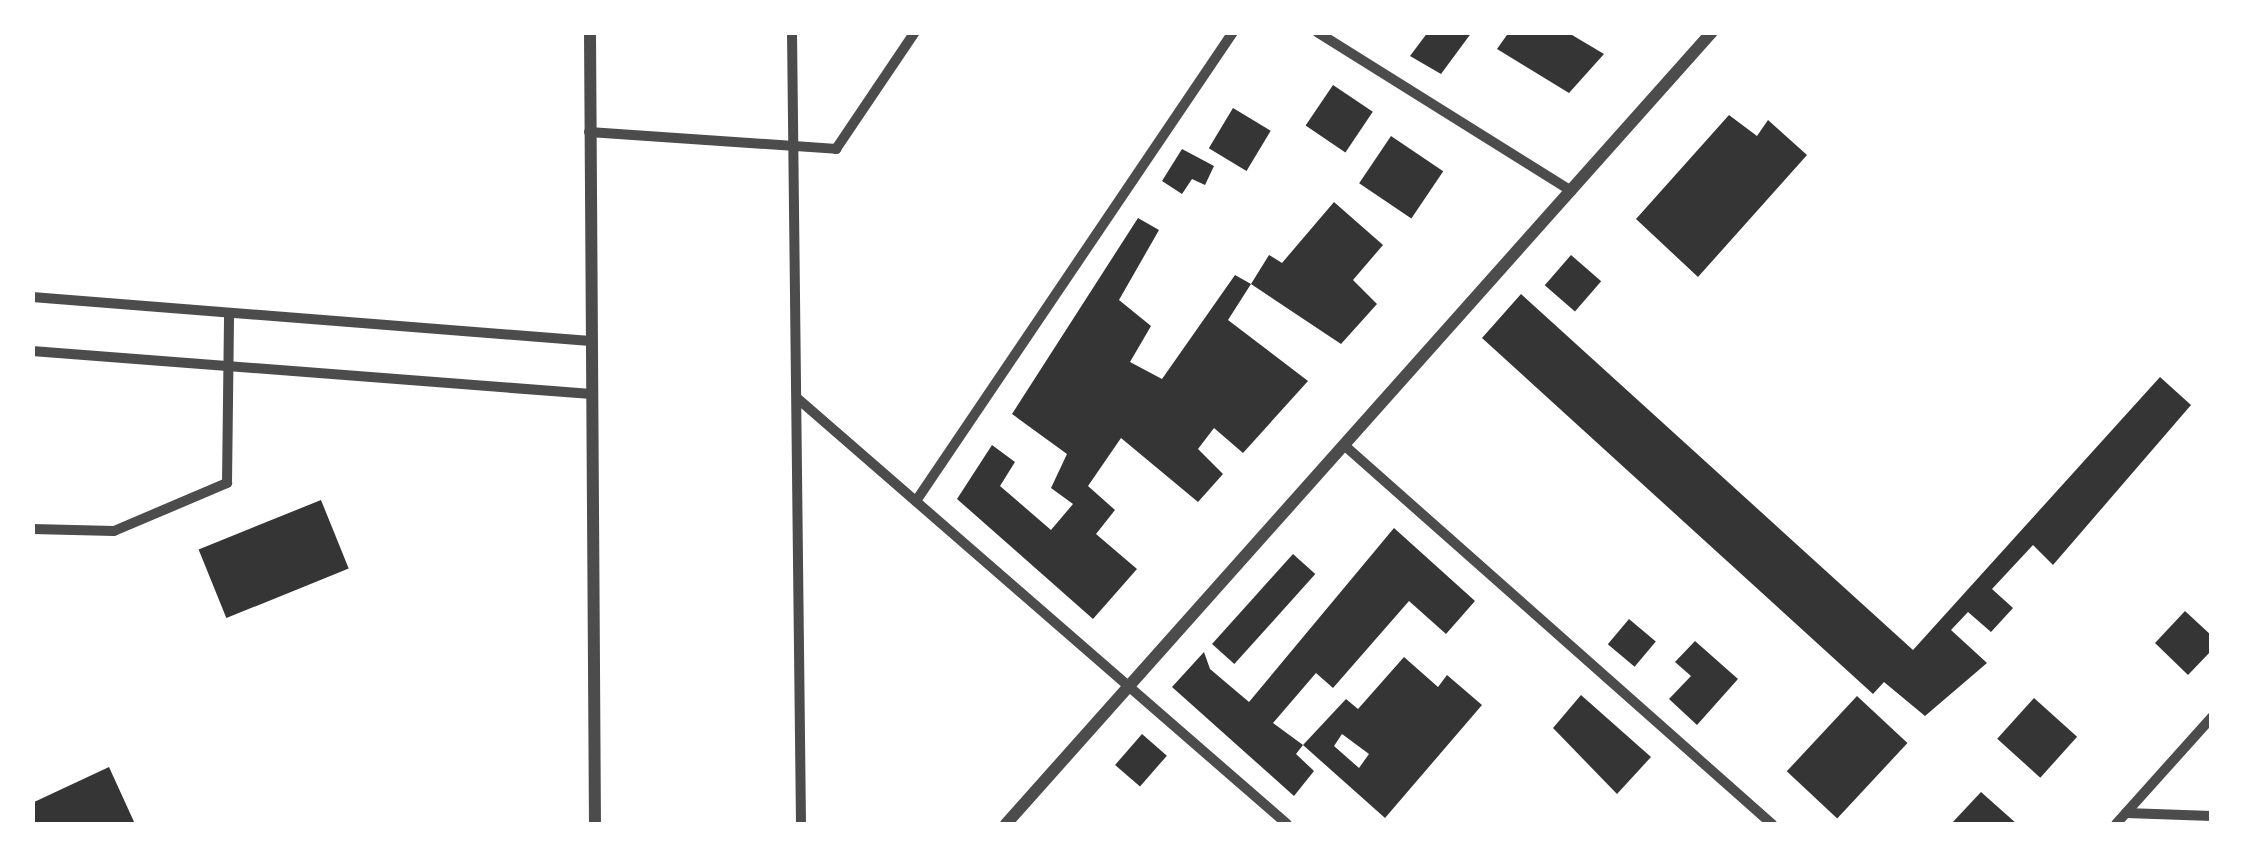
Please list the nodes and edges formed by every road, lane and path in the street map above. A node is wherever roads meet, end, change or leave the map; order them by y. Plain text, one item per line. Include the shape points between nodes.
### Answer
1 (590, 32) edge
2 (792, 32) edge
3 (915, 32) edge
4 (1233, 32) edge
5 (1317, 32) edge
6 (1712, 32) edge
7 (589, 132) junction
8 (794, 150) junction
9 (1571, 191) junction
10 (32, 297) edge
11 (229, 313) junction
12 (590, 342) junction
13 (32, 351) edge
14 (225, 368) junction
15 (590, 394) junction
16 (797, 398) junction
17 (1344, 445) junction
18 (916, 501) junction
19 (32, 530) edge
20 (1129, 687) junction
21 (2212, 717) edge
22 (2126, 814) junction
23 (2212, 816) edge
24 (594, 824) edge
25 (801, 824) edge
26 (1006, 824) edge
27 (1287, 824) edge
28 (1772, 824) edge
29 (2116, 824) edge

1 - 7 street
2 - 8 street
3 - 8 street via 846,140 825,152
4 - 18 street
5 - 9 street
6 - 9 street
7 - 8 street
7 - 12 street
8 - 16 street
9 - 17 street
10 - 11 street
11 - 12 street
11 - 14 street
12 - 15 street
13 - 14 street
14 - 15 street
14 - 19 street via 227,483 114,531
15 - 24 street
16 - 18 street
16 - 25 street
17 - 20 street
17 - 28 street
18 - 20 street
20 - 26 street
20 - 27 street
21 - 22 street
22 - 23 street
22 - 29 street

